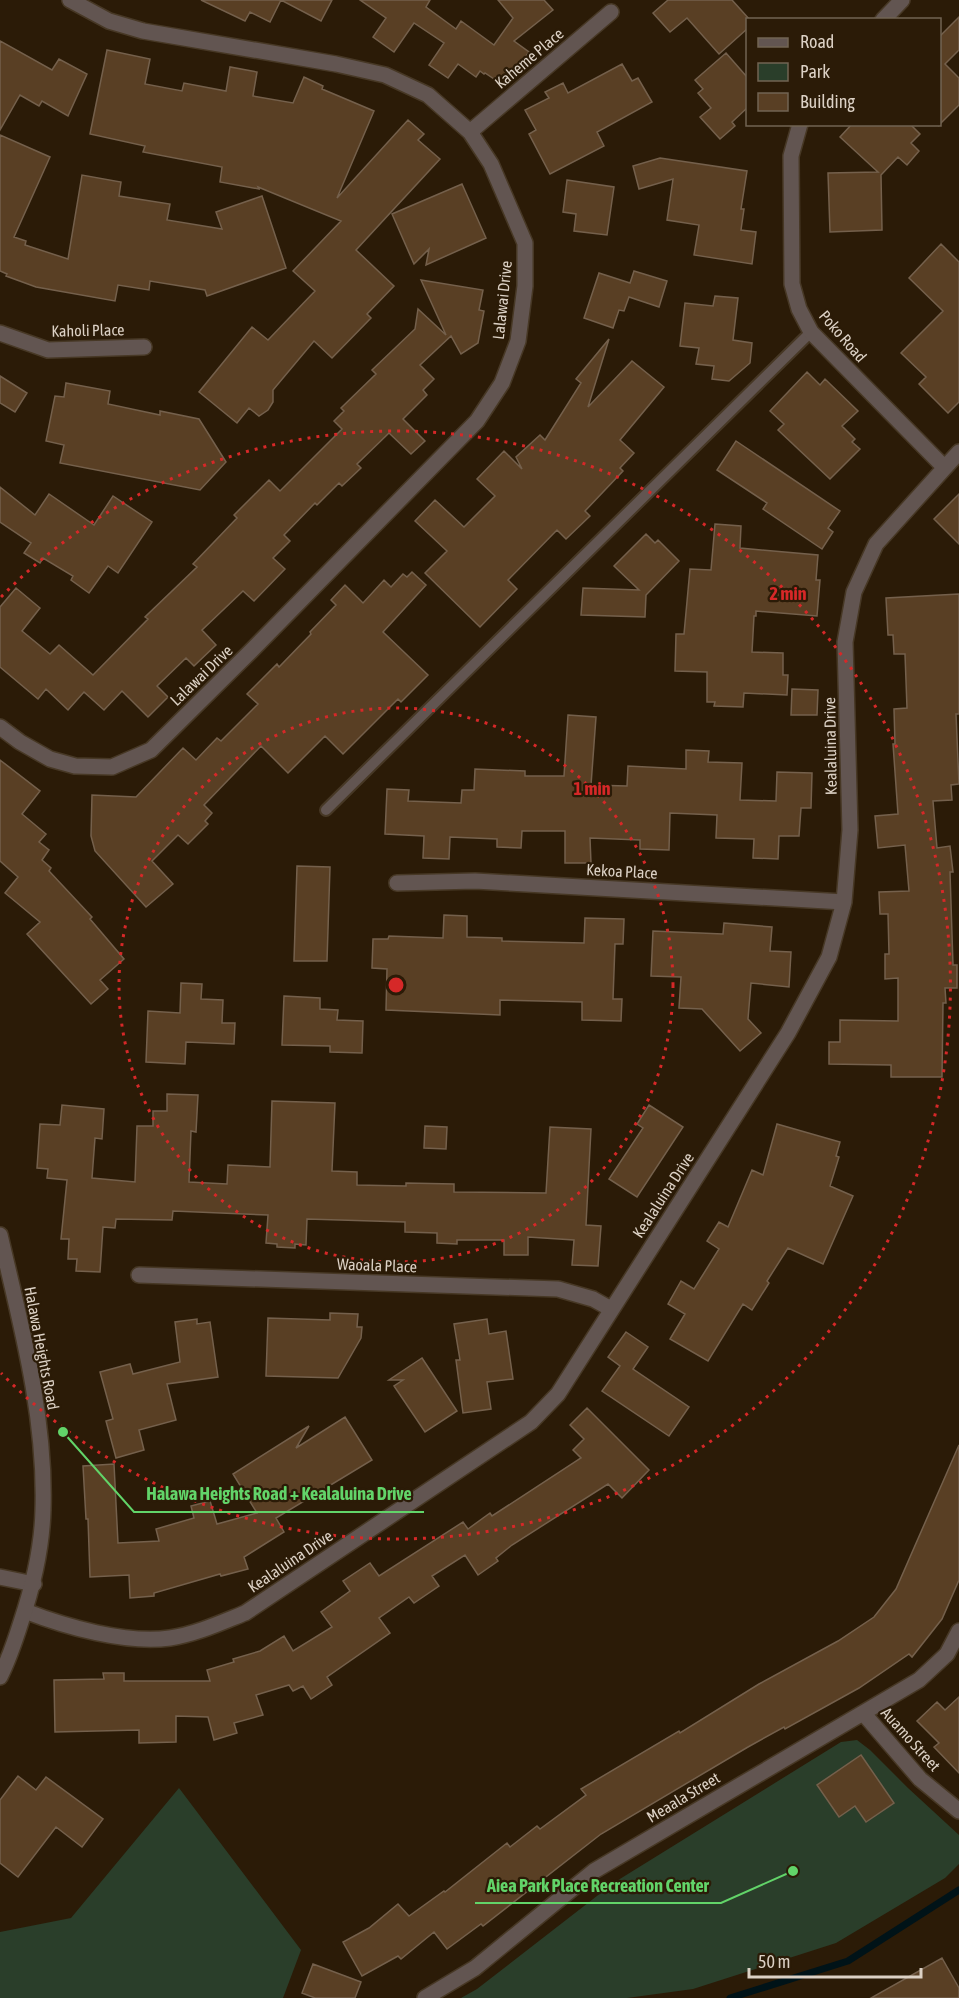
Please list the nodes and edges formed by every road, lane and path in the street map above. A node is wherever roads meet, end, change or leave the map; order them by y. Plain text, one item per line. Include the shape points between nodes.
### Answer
1 (70, 0) edge
2 (902, 0) edge
3 (611, 12) dead end
4 (885, 18) edge
5 (799, 126) edge
6 (470, 132) junction
7 (811, 332) junction
8 (0, 333) edge
9 (144, 347) dead end
10 (959, 452) edge
11 (944, 467) junction
12 (0, 728) edge
13 (326, 810) dead end
14 (397, 883) dead end
15 (844, 902) junction
16 (0, 1235) edge
17 (139, 1275) dead end
18 (611, 1309) junction
19 (0, 1577) edge
20 (34, 1584) junction
21 (25, 1611) junction
22 (959, 1631) edge
23 (0, 1677) edge
24 (864, 1714) junction
25 (959, 1810) edge
26 (425, 1998) edge

1 - 6 street, Lalawai Drive via 109,21 143,31 385,75 428,95
2 - 4 street
3 - 6 street, Kaheme Place
5 - 7 street, Poko Road via 791,156 792,284
6 - 12 street, Lalawai Drive via 491,164 525,243 525,286 518,341 502,383 477,420 151,750 112,766 75,766 50,759
7 - 11 street, Poko Road
7 - 13 lane
8 - 9 street, Kaholi Place via 48,350
10 - 11 street, Kealaluina Drive
11 - 15 street, Kealaluina Drive via 876,544 854,592 845,642 850,830
14 - 15 street, Kekoa Place via 475,881
15 - 18 street, Kealaluina Drive via 829,957 788,1033
16 - 20 street, Halawa Heights Road via 32,1381 41,1448 44,1511
17 - 18 street, Waoala Place via 558,1289 593,1299
18 - 21 street, Kealaluina Drive via 558,1394 531,1422 244,1613 209,1628 168,1638 117,1637
19 - 20 street
20 - 21 street, Halawa Heights Road
21 - 23 street, Halawa Heights Road
22 - 24 street, Meaala Street via 947,1654 920,1680
24 - 25 street, Auamo Street via 920,1779
24 - 26 street, Meaala Street via 594,1871 475,1968

